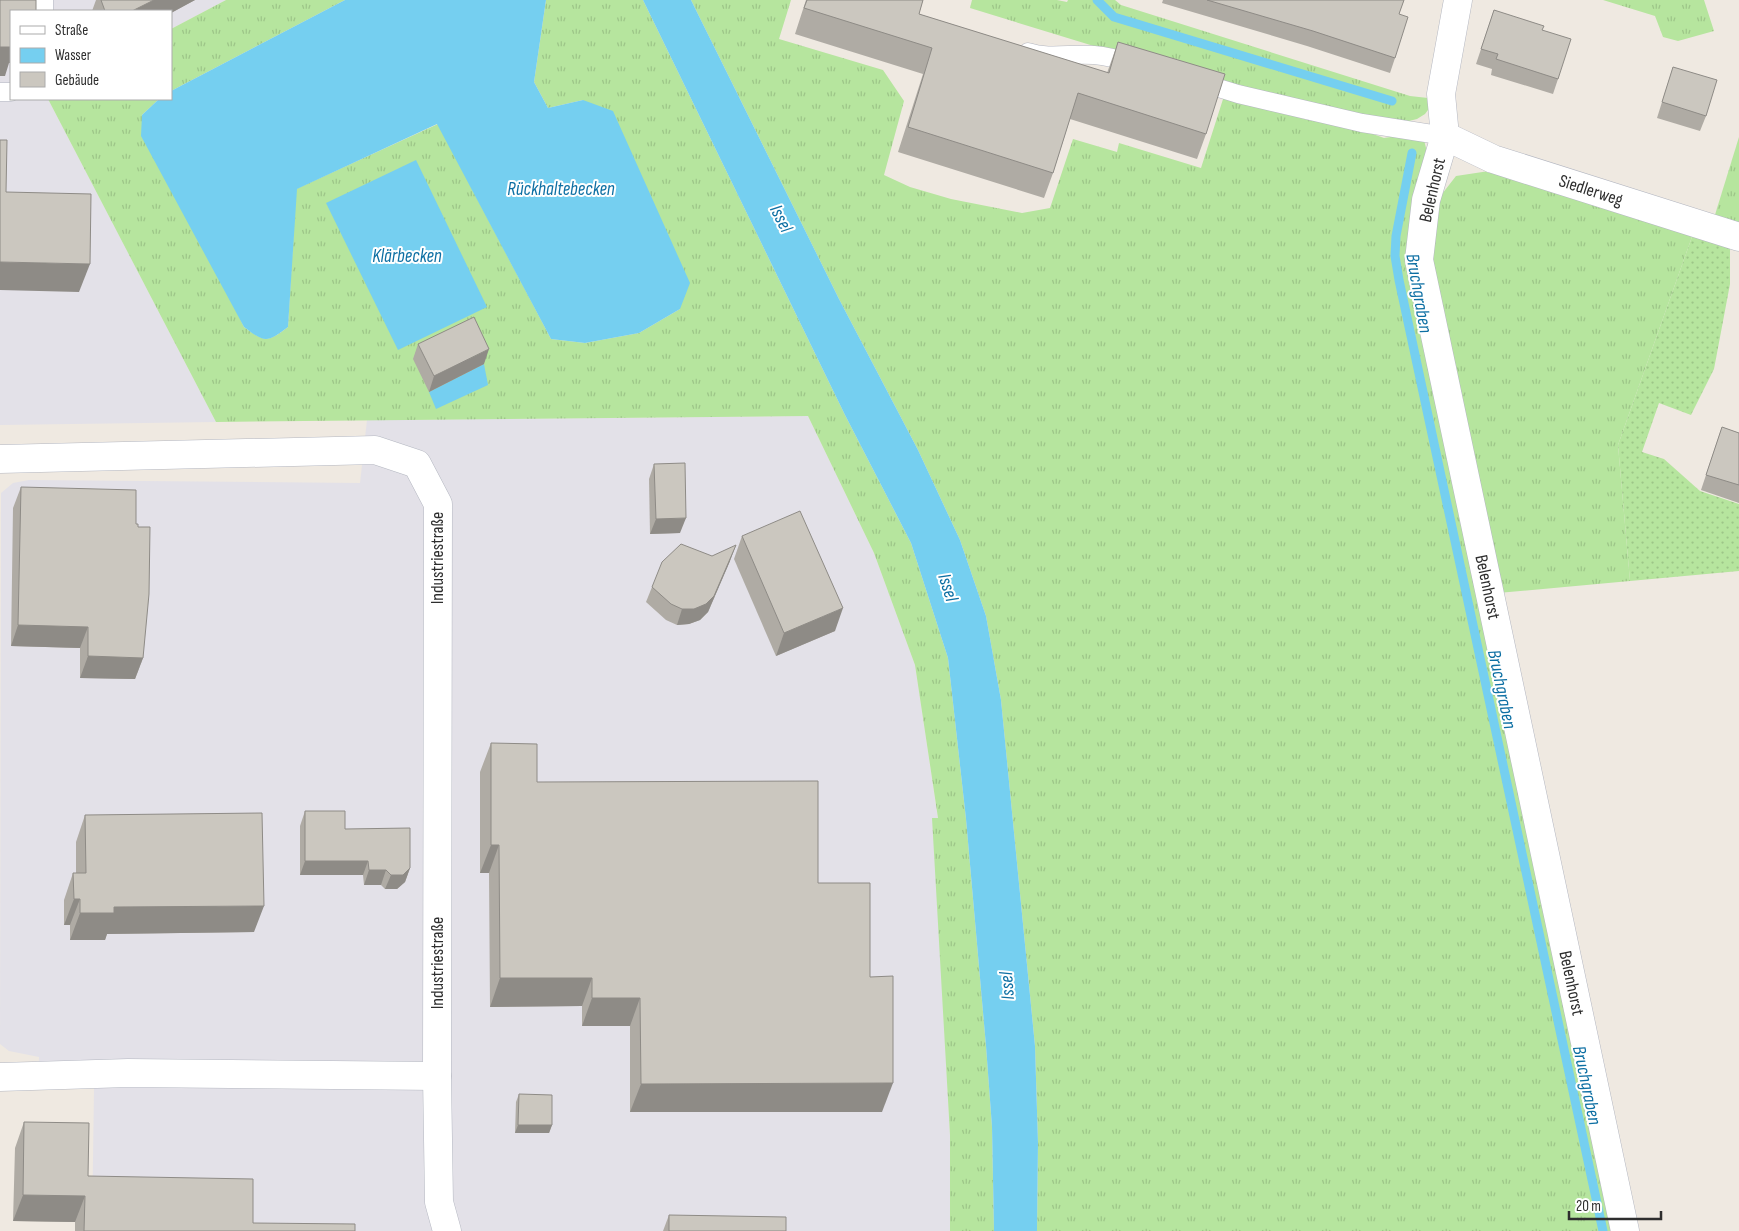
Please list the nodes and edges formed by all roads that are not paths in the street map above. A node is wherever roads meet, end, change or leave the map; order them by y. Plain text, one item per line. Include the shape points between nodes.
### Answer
1 (1458, 0) edge
2 (1008, 46) edge
3 (1149, 68) edge
4 (1185, 78) edge
5 (1445, 136) junction
6 (1739, 237) edge
7 (0, 458) edge
8 (437, 1076) junction
9 (0, 1077) edge
10 (447, 1231) edge
11 (1625, 1231) edge

1 - 5 street, Belenhorst via 1441,94
2 - 3 lane via 1037,55 1093,55
4 - 5 lane via 1362,123
5 - 6 street, Siedlerweg via 1493,160
5 - 11 street, Belenhorst via 1426,200 1419,260
7 - 8 street, Industriestraße via 375,450 416,464 438,504
8 - 9 street via 128,1073
8 - 10 street, Industriestraße via 439,1202

